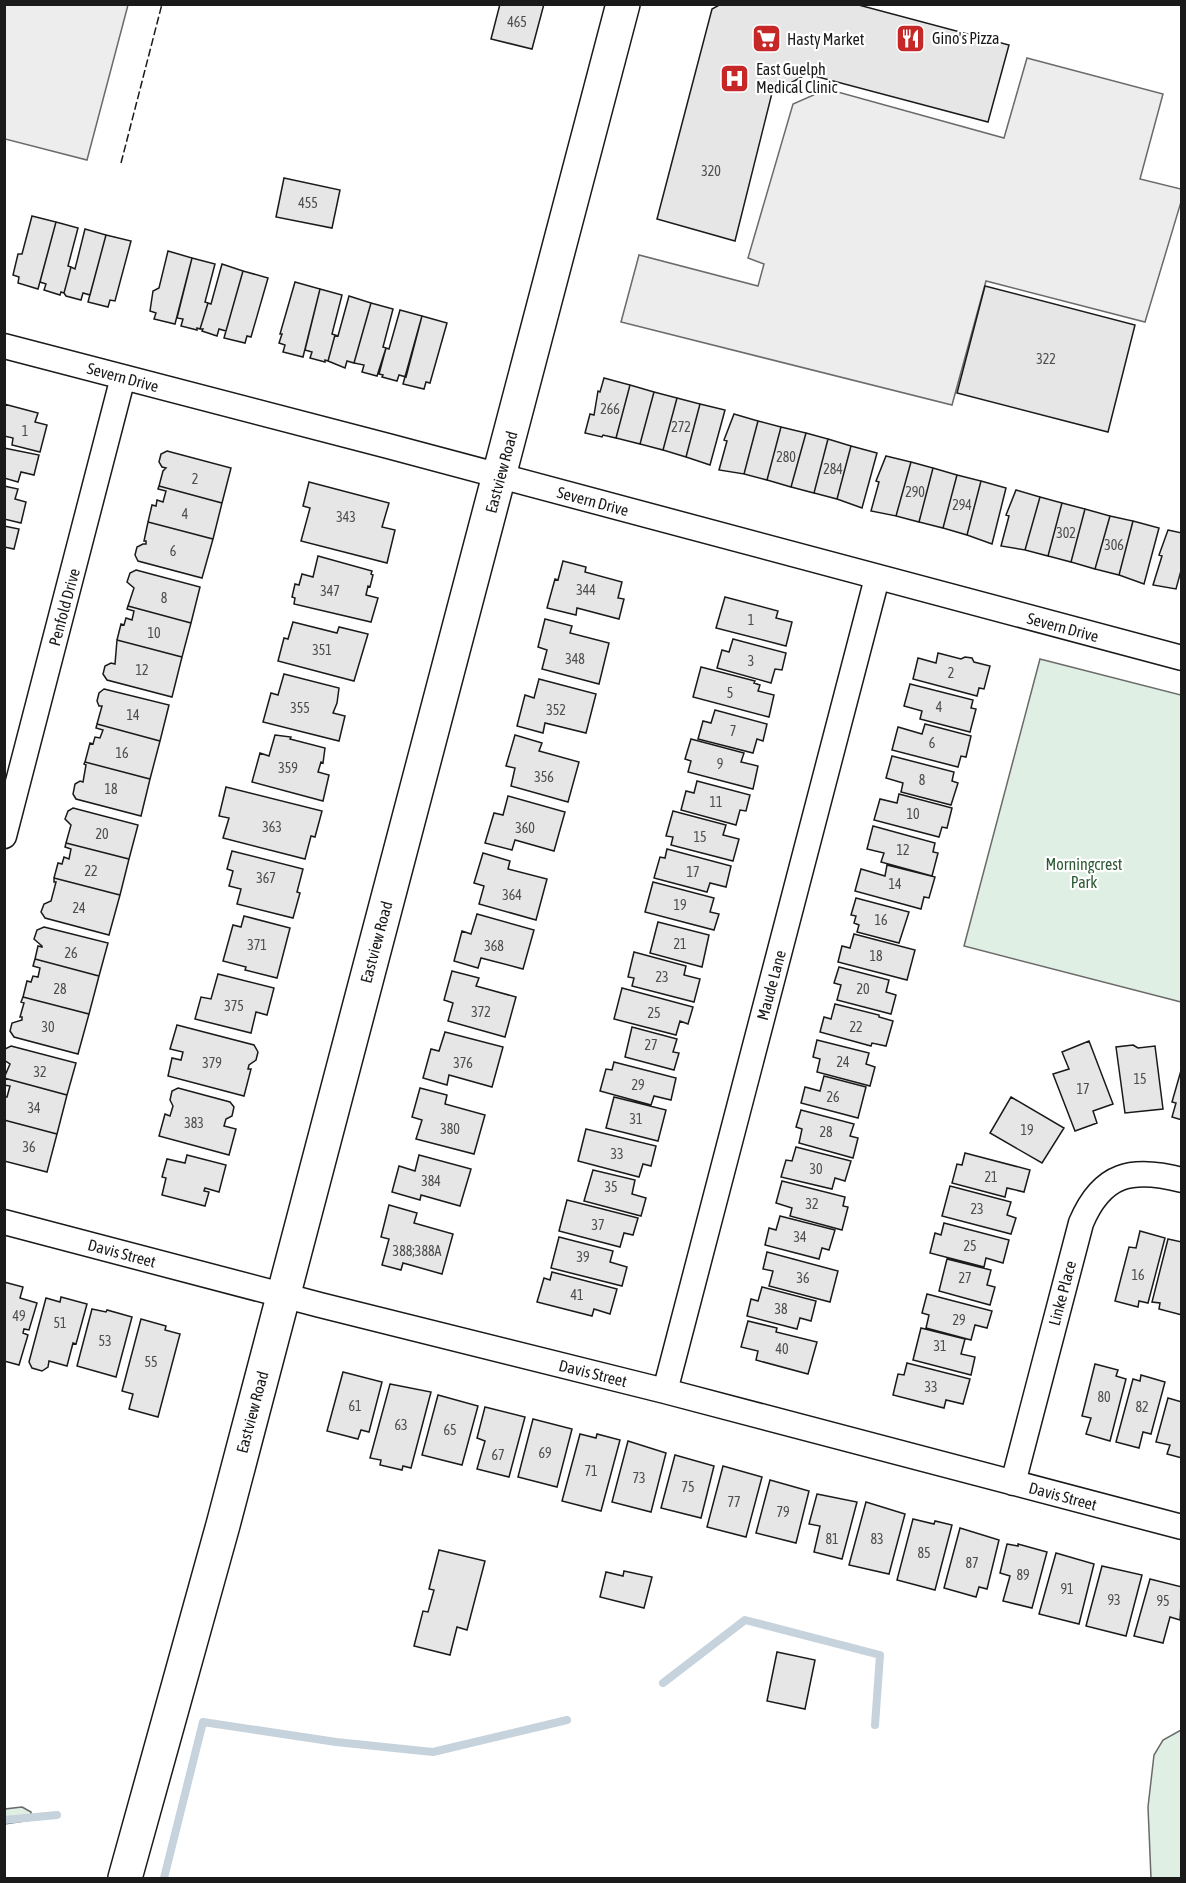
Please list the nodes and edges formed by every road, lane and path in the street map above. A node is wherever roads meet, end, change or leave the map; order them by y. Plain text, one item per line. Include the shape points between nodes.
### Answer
1 (623, 4) edge
2 (4, 346) edge
3 (123, 377) junction
4 (500, 477) junction
5 (877, 578) junction
6 (1182, 658) edge
7 (4, 836) edge
8 (1182, 1180) edge
9 (4, 1222) edge
10 (283, 1295) junction
11 (665, 1391) junction
12 (1013, 1483) junction
13 (1182, 1527) edge
14 (125, 1878) edge

1 - 4 street, Eastview Road
2 - 3 street, Severn Drive
3 - 4 street, Severn Drive
3 - 7 street, Penfold Drive
4 - 5 street, Severn Drive
4 - 10 street, Eastview Road
5 - 6 street, Severn Drive
5 - 11 street, Maude Lane
8 - 12 street, Linke Place via 1140,1173 1124,1176 1098,1194 1087,1208
9 - 10 street, Davis Street
10 - 11 street, Davis Street
10 - 14 street, Eastview Road
11 - 12 street, Davis Street
12 - 13 street, Davis Street

